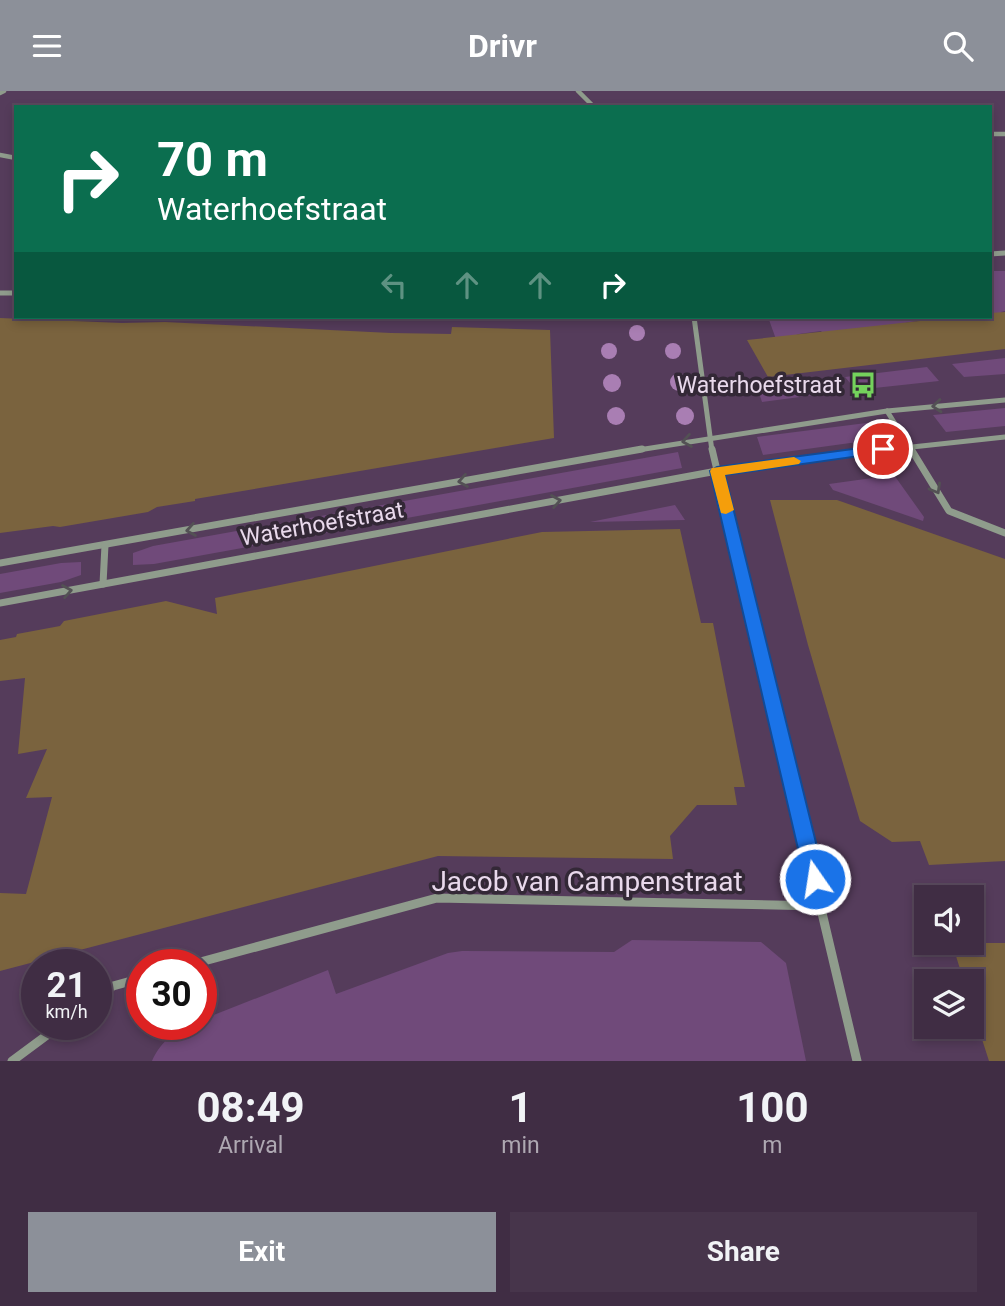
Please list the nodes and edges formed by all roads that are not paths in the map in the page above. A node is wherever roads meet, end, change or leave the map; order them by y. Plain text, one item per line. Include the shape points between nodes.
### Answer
1 (578, 91) edge
2 (592, 105) edge
3 (694, 319) edge
4 (1005, 400) edge
5 (887, 411) junction
6 (709, 437) junction
7 (1005, 437) edge
8 (911, 446) junction
9 (717, 471) junction
10 (1005, 533) edge
11 (105, 545) junction
12 (0, 563) edge
13 (103, 584) junction
14 (0, 603) edge
15 (821, 906) junction
16 (217, 957) edge
17 (40, 1040) edge
18 (12, 1061) edge
19 (857, 1061) edge

1 - 2 street
3 - 6 street
4 -> 5 street, Waterhoefstraat
5 - 6 street, Waterhoefstraat
5 - 8 street
6 - 9 street
6 -> 11 street, Waterhoefstraat
7 - 8 street, Waterhoefstraat
8 - 9 street, Waterhoefstraat
8 -> 10 street via 949,511
13 -> 9 street, Waterhoefstraat
9 - 15 street
11 - 12 street, Waterhoefstraat
11 - 13 street
14 -> 13 street, Waterhoefstraat
15 - 16 street, Jacob van Campenstraat via 436,898
15 - 19 street
17 - 18 street

